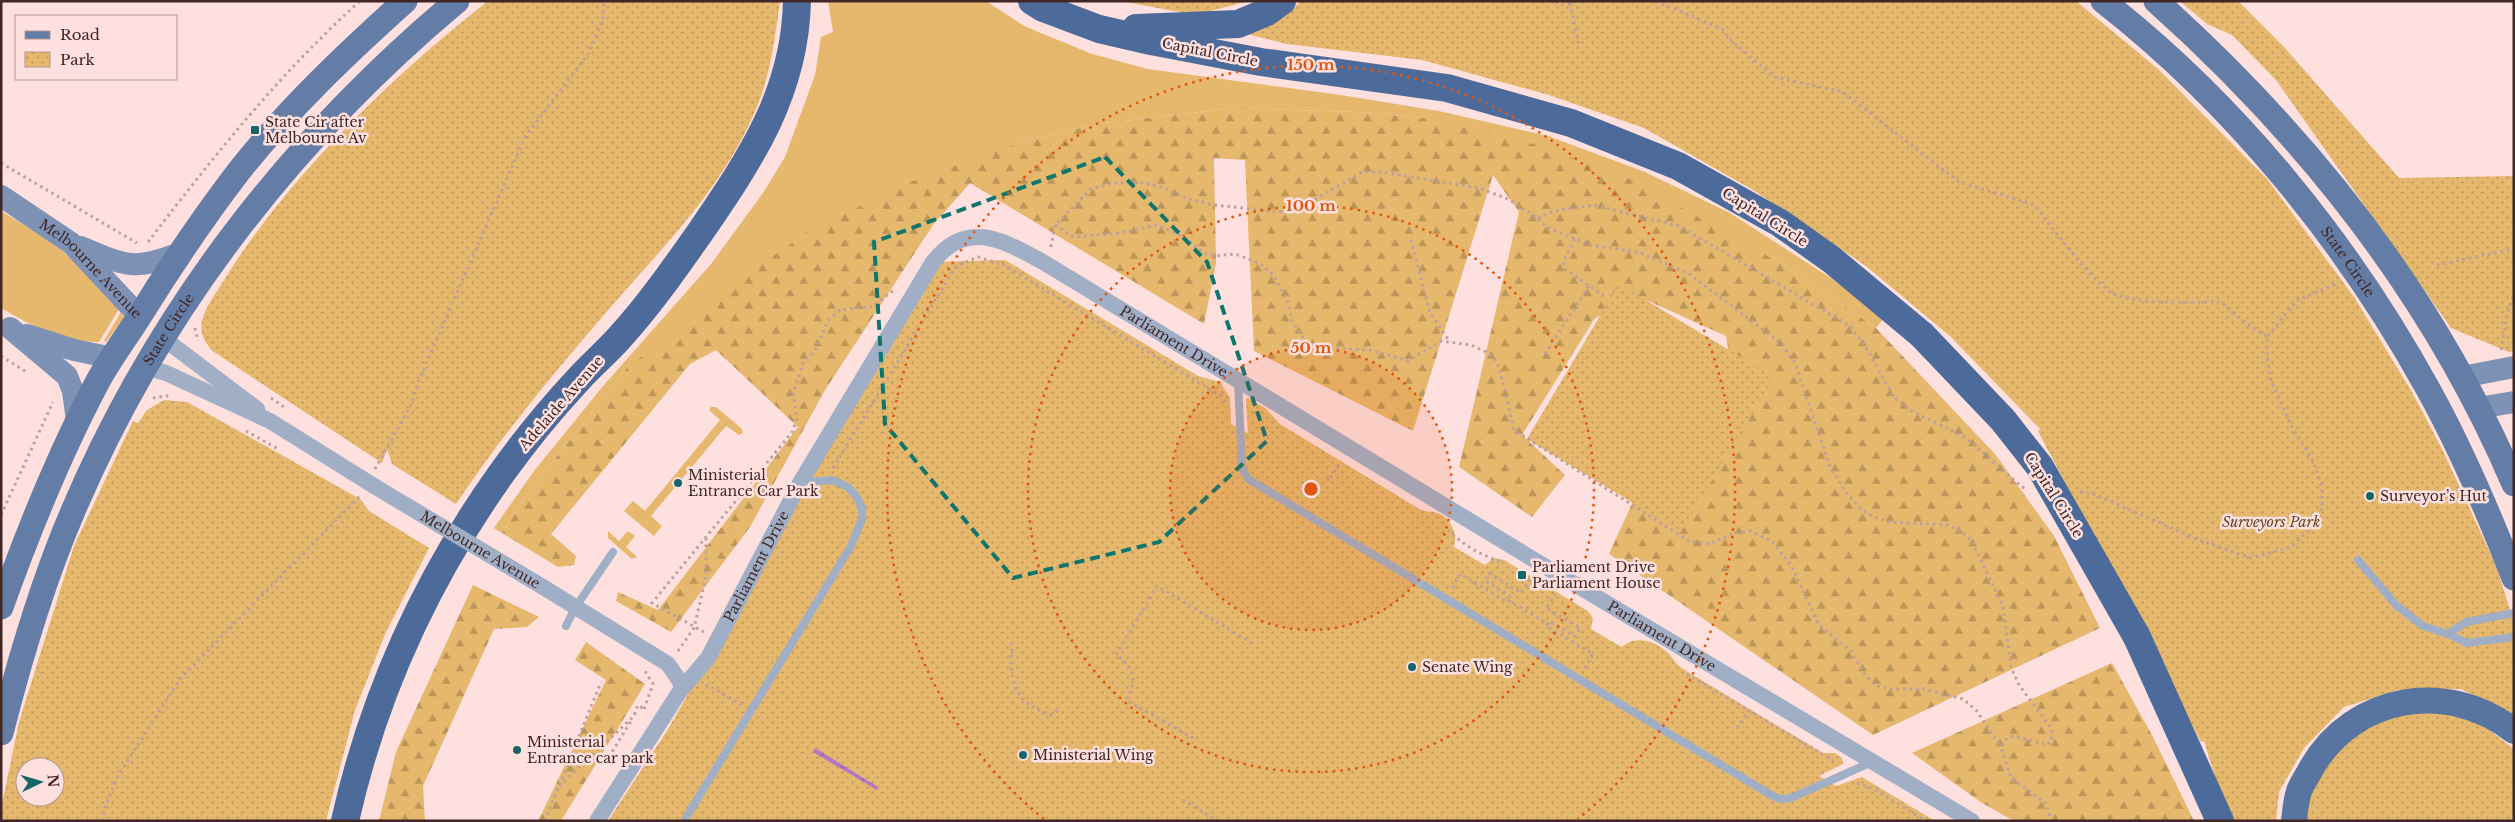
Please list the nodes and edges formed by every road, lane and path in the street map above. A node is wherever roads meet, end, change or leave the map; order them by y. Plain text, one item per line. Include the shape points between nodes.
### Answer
1 (360, 1) edge
2 (405, 1) edge
3 (457, 1) edge
4 (604, 1) edge
5 (797, 1) edge
6 (1032, 1) edge
7 (1282, 1) edge
8 (1549, 1) edge
9 (1580, 1) edge
10 (1656, 1) edge
11 (2156, 1) edge
12 (1570, 3) junction
13 (2108, 3) edge
14 (1099, 29) junction
15 (1579, 45) dead end
16 (1, 163) edge
17 (1, 196) edge
18 (1538, 218) junction
19 (1055, 224) junction
20 (1575, 239) junction
21 (1411, 240) dead end
22 (71, 243) junction
23 (2514, 249) edge
24 (180, 252) junction
25 (1048, 253) dead end
26 (2437, 264) dead end
27 (1034, 278) dead end
28 (920, 282) junction
29 (1032, 282) junction
30 (2339, 283) dead end
31 (1589, 286) junction
32 (2514, 293) edge
33 (1605, 297) dead end
34 (139, 316) junction
35 (6, 325) edge
36 (2267, 337) junction
37 (163, 338) junction
38 (1451, 343) junction
39 (1545, 354) dead end
40 (113, 358) junction
41 (2508, 362) edge
42 (145, 367) junction
43 (2462, 377) junction
44 (1238, 380) junction
45 (2428, 389) junction
46 (55, 394) dead end
47 (180, 396) dead end
48 (150, 400) dead end
49 (2514, 402) edge
50 (1230, 406) dead end
51 (2478, 408) junction
52 (2444, 418) junction
53 (77, 421) junction
54 (270, 421) junction
55 (242, 428) dead end
56 (284, 452) dead end
57 (1339, 464) dead end
58 (1327, 479) dead end
59 (826, 480) junction
60 (369, 482) junction
61 (800, 483) junction
62 (2514, 484) edge
63 (2031, 488) dead end
64 (352, 490) dead end
65 (2076, 492) dead end
66 (1, 515) edge
67 (706, 538) junction
68 (1456, 539) dead end
69 (613, 552) dead end
70 (1491, 559) dead end
71 (2358, 560) dead end
72 (2514, 578) edge
73 (1530, 579) dead end
74 (1451, 592) dead end
75 (1555, 594) dead end
76 (1508, 600) junction
77 (1, 606) edge
78 (575, 608) junction
79 (2514, 613) edge
80 (1548, 624) junction
81 (566, 626) dead end
82 (694, 628) junction
83 (2448, 634) junction
84 (2514, 637) edge
85 (719, 638) junction
86 (1012, 642) dead end
87 (1253, 644) dead end
88 (1682, 670) dead end
89 (1583, 671) dead end
90 (710, 676) dead end
91 (601, 682) dead end
92 (706, 684) junction
93 (683, 686) junction
94 (701, 692) dead end
95 (638, 705) dead end
96 (1060, 709) dead end
97 (1748, 710) junction
98 (751, 711) junction
99 (1739, 728) dead end
100 (2514, 731) edge
101 (1, 733) edge
102 (1193, 738) dead end
103 (2000, 747) junction
104 (1872, 762) junction
105 (1842, 765) dead end
106 (1850, 780) dead end
107 (559, 786) junction
108 (1183, 800) dead end
109 (103, 821) edge
110 (345, 821) edge
111 (545, 821) edge
112 (597, 821) edge
113 (684, 821) edge
114 (1218, 821) edge
115 (1926, 821) edge
116 (1972, 821) edge
117 (2051, 821) edge
118 (2220, 821) edge
119 (2294, 821) edge

1 - 16 path via 322,36 212,157 144,247
2 - 24 main road via 352,49 283,120 239,171
3 - 37 main road, State Circle via 350,98 293,158 241,222
4 - 60 path via 603,20 589,53 525,137 419,380 412,404
5 - 110 highway, Adelaide Avenue via 797,29 783,87 755,149 660,290 538,426 502,473 438,573 411,626 367,737
6 - 14 highway, Capital Circle
7 - 14 highway via 1268,12 1238,24
8 - 12 path via 1562,5
9 - 12 path
10 - 36 path via 1722,29 1774,77 1843,92 1959,182 2035,205 2051,229 2111,294 2136,300 2221,302
11 - 43 main road via 2266,106 2322,170 2374,238
12 - 15 path
13 - 45 main road, State Circle via 2222,110 2266,158 2318,221 2368,290
14 - 118 highway, Capital Circle, bridge via 1261,62 1447,88 1571,123 1678,166 1780,223 1832,260 1922,336 2003,420 2040,467 2137,637
17 - 22 main road, Melbourne Avenue
18 - 19 path via 1508,199 1479,188 1382,172 1362,172 1291,213 1215,205 1140,182 1113,183 1091,188
18 - 20 path via 1546,227
18 - 63 path via 1554,211 1594,205 1679,226 1850,326 1866,347 1893,396 1913,412 1965,437 2022,487
19 - 25 path
19 - 38 path via 1074,237 1121,233 1157,225 1182,236 1204,253 1214,256 1235,254 1262,265 1282,287 1298,332 1306,342 1318,347 1369,350 1408,361 1441,341
20 - 31 path via 1564,260 1564,268
20 - 103 path via 1590,245 1638,252 1688,273 1742,311 1782,344 1794,363 1830,467 1860,508 1889,522 1948,525 1971,540 2003,606 2011,667 2019,686 2052,729 2052,740 2047,745 2014,736 2007,738
21 - 38 path via 1430,313
22 - 24 main road via 116,262 137,266
22 - 34 main road, Melbourne Avenue
23 - 26 path
24 - 34 main road
27 - 29 path
28 - 44 street, Parliament Drive via 938,255 950,245 974,237 1003,240
28 - 61 street, Parliament Drive
28 - 67 path via 913,276 873,306 840,310 828,321 815,352 804,360 793,394 797,418 793,431
29 - 50 path via 1221,396
29 - 59 path via 1004,265 978,257 956,266
30 - 36 path via 2296,301
31 - 33 path
31 - 39 path
32 - 41 path via 2507,314
34 - 37 main road, Melbourne Avenue
34 - 40 main road
35 - 40 main road, Melbourne Avenue via 74,350
35 - 53 main road via 67,376 74,391
36 - 65 path via 2271,381 2292,427 2313,461 2322,487 2322,507 2317,523 2291,547 2252,558 2200,540 2094,494
37 - 42 main road, State Circle
37 - 54 street, Melbourne Avenue
38 - 103 path via 1471,345 1494,358 1499,366 1514,430 1689,540 1710,544 1733,532 1750,531 1772,541 1791,565 1819,625 1852,652 1865,675 1876,686 1924,689 1963,699 1976,710
40 - 42 main road, Melbourne Avenue
40 - 53 main road
41 - 43 main road
42 - 54 street, Melbourne Avenue via 166,373
42 - 101 main road, State Circle via 109,433 73,511 40,598
43 - 45 main road
43 - 51 main road
44 - 104 street, Parliament Drive
44 - 104 lane via 1242,468 1248,479 1770,795 1780,799 1791,798
45 - 52 main road, State Circle
46 - 66 path
47 - 48 path via 167,395
49 - 51 main road
51 - 52 main road
51 - 62 main road
52 - 72 main road, State Circle via 2486,507
53 - 77 main road via 26,538
54 - 60 street, Melbourne Avenue
55 - 56 path
57 - 58 path
59 - 61 lane
59 - 98 lane via 848,487 856,496 863,510 862,523
60 - 64 path
60 - 78 street, Melbourne Avenue, bridge
60 - 109 path via 180,678 119,774 104,809
61 - 85 street, Parliament Drive
67 - 82 path via 706,577
67 - 82 path via 652,603
68 - 70 path
69 - 78 lane
71 - 83 lane via 2396,605 2423,626
73 - 76 path via 1521,593 1489,573 1485,581 1510,596
74 - 76 path via 1460,574
75 - 80 path via 1546,608 1580,628 1576,636 1549,621
76 - 80 path
78 - 81 lane
78 - 93 street, Melbourne Avenue via 668,664
79 - 83 lane via 2466,622
80 - 89 path via 1546,626 1593,654
82 - 85 path
83 - 84 lane via 2467,643
85 - 93 street, Parliament Drive via 708,658
86 - 96 path via 1011,665 1020,698 1051,715
87 - 102 path via 1157,586 1116,655 1131,667 1133,673 1134,682 1126,700
88 - 97 path
90 - 92 path
91 - 107 path
92 - 94 path
92 - 98 path
93 - 112 street, Parliament Drive
95 - 107 path via 634,716
97 - 99 path
97 - 105 path
98 - 113 lane
100 - 119 highway via 2480,711 2442,701 2412,701 2373,711 2341,730 2320,754 2299,790
103 - 117 path via 2011,778 2047,804
104 - 116 street, Parliament Drive
106 - 115 path via 1874,789
107 - 111 path
108 - 114 path

